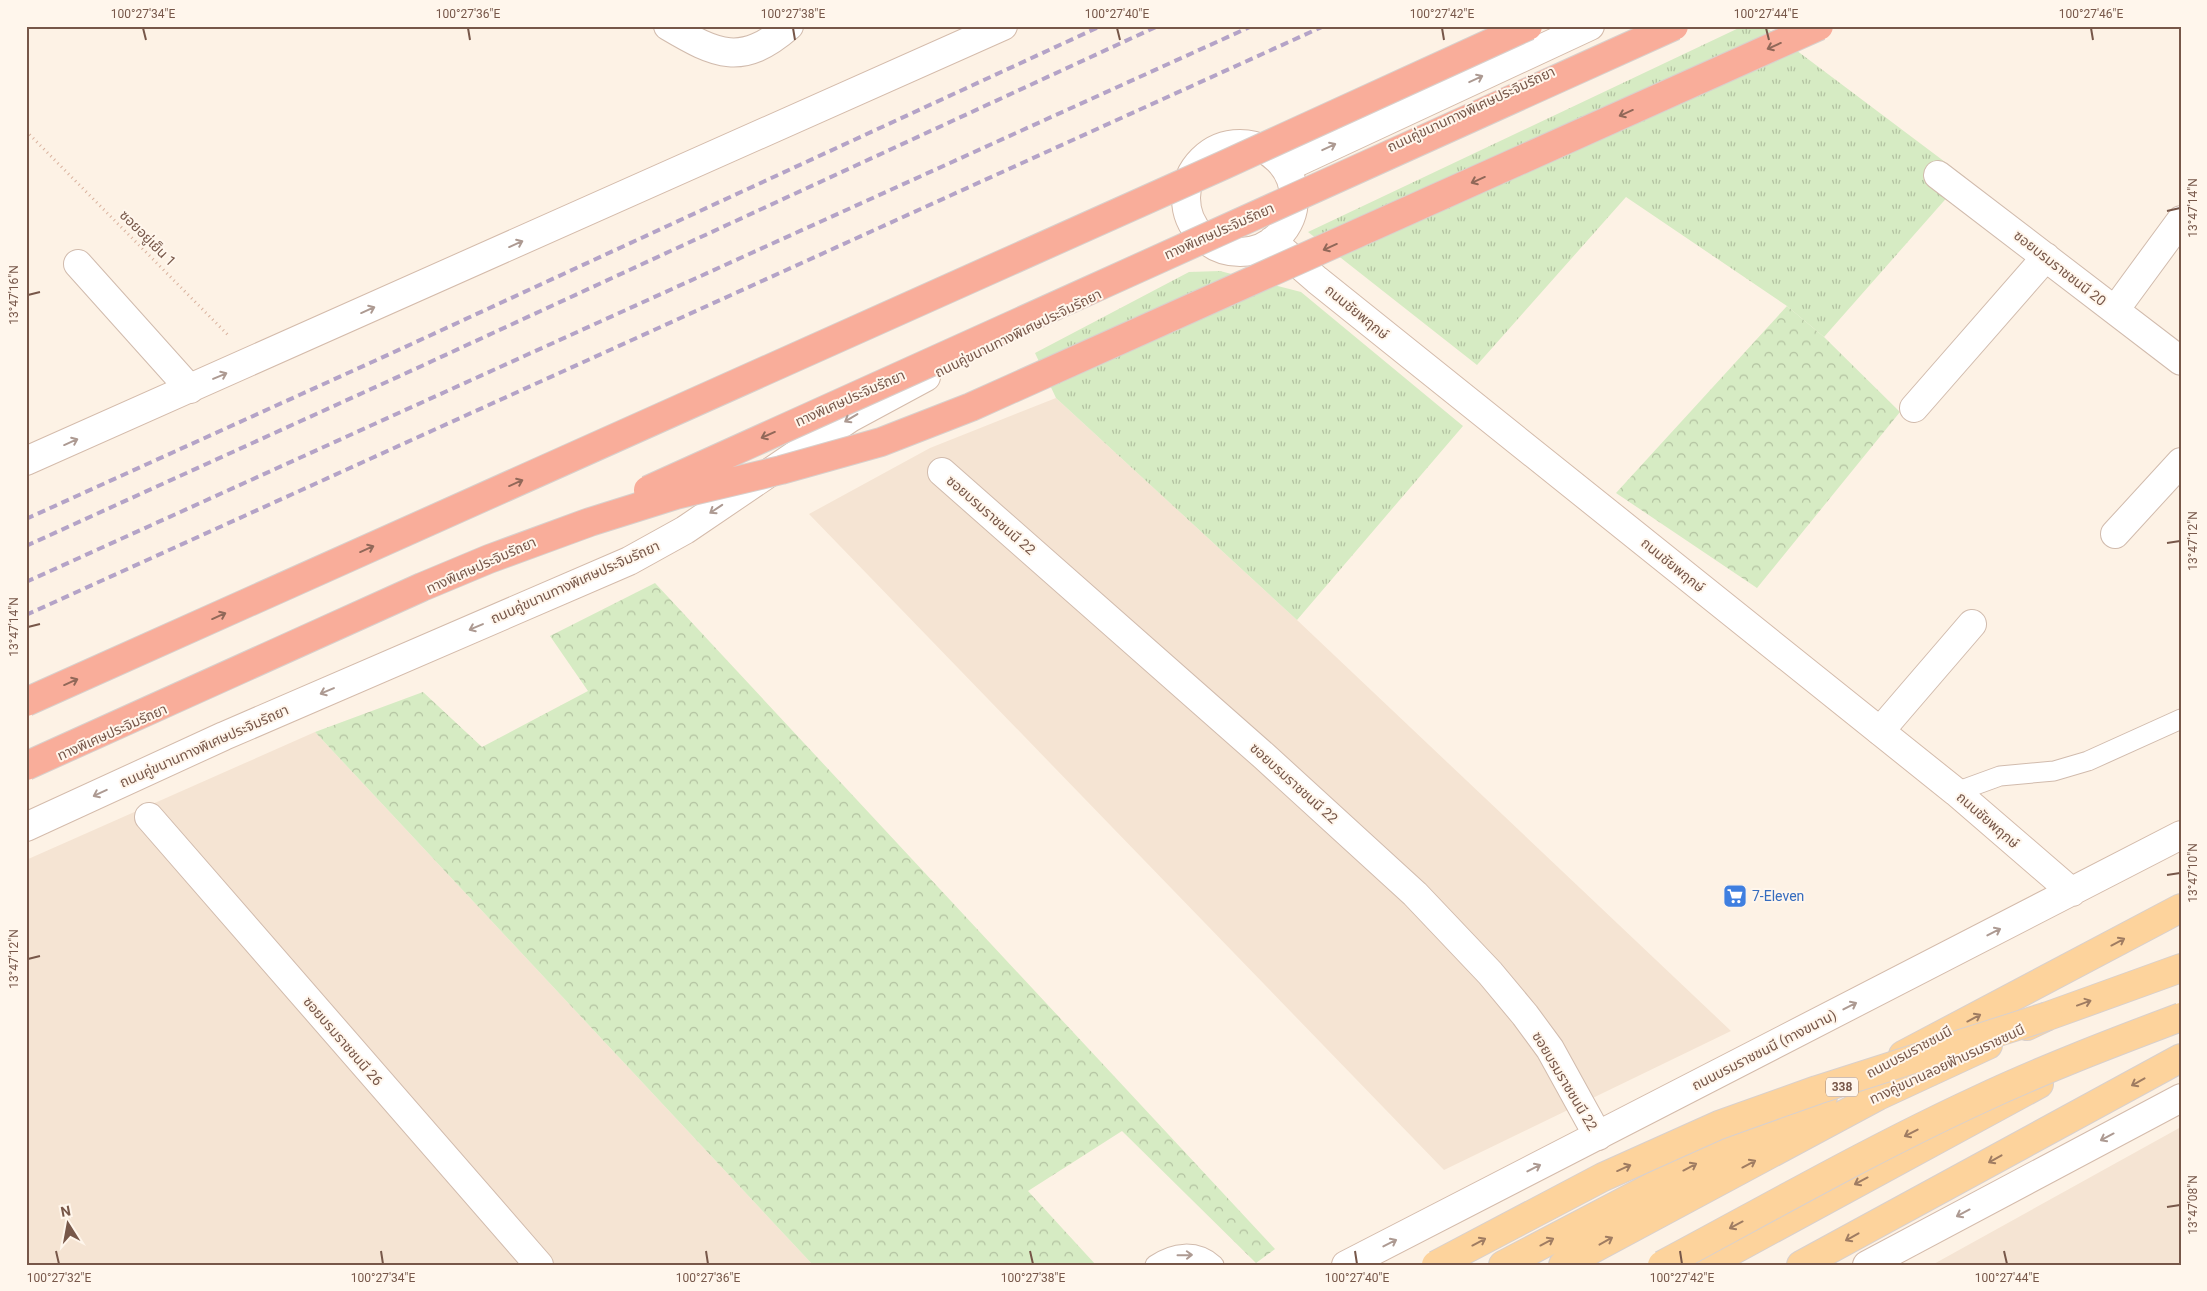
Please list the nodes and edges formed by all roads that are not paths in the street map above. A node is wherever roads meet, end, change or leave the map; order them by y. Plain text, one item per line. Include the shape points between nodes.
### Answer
1 (668, 26) edge
2 (788, 26) edge
3 (1003, 26) edge
4 (1528, 26) edge
5 (1590, 26) edge
6 (1648, 26) edge
7 (1674, 26) edge
8 (1819, 26) edge
9 (1938, 175) dead end
10 (1288, 177) junction
11 (2181, 220) edge
12 (1272, 241) junction
13 (1208, 242) junction
14 (2046, 257) junction
15 (78, 264) dead end
16 (2114, 310) junction
17 (2181, 361) edge
18 (190, 389) junction
19 (1914, 408) dead end
20 (26, 462) edge
21 (2181, 462) edge
22 (942, 472) dead end
23 (2115, 534) dead end
24 (1972, 624) dead end
25 (26, 702) edge
26 (2181, 719) edge
27 (1880, 731) junction
28 (26, 766) edge
29 (26, 771) edge
30 (1956, 792) junction
31 (148, 817) dead end
32 (26, 827) edge
33 (2181, 836) edge
34 (2072, 892) junction
35 (2181, 908) edge
36 (2181, 968) edge
37 (2181, 1008) edge
38 (2048, 1016) junction
39 (2181, 1017) edge
40 (2181, 1058) edge
41 (2181, 1098) edge
42 (1598, 1136) junction
43 (539, 1265) edge
44 (1155, 1265) edge
45 (1214, 1265) edge
46 (1346, 1265) edge
47 (1436, 1265) edge
48 (1503, 1265) edge
49 (1563, 1265) edge
50 (1662, 1265) edge
51 (1706, 1265) edge
52 (1802, 1265) edge
53 (1867, 1265) edge

1 - 2 main road via 695,43 721,52 741,53 771,41
18 -> 3 main road
25 -> 4 highway, bridge
10 -> 5 main road
6 - 10 main road, ถนนคู่ขนานทางพิเศษประจิมรัถยา via 1365,158
7 -> 29 highway, ทางพิเศษประจิมรัถยา, bridge
8 -> 28 highway, bridge via 971,408 882,442 676,495 489,559
9 - 14 main road, ซอยบรมราชชนนี 20
10 - 12 main road via 1294,201 1283,230
10 - 13 main road via 1273,155 1257,147 1240,144 1208,154 1188,181 1185,198 1188,215
11 - 16 main road
12 - 13 main road via 1241,252 1224,250
12 - 27 main road, ถนนชัยพฤกษ์
13 -> 32 main road, ถนนคู่ขนานทางพิเศษประจิมรัถยา via 908,386 850,418 685,530 629,561 224,736
14 - 16 main road, ซอยบรมราชชนนี 20
14 - 19 main road
15 - 18 main road
16 - 17 main road, ซอยบรมราชชนนี 20
20 -> 18 main road
21 - 23 main road
22 - 42 main road, ซอยบรมราชชนนี 22 via 1258,750 1415,894 1525,1015 1550,1049
24 - 27 main road
26 - 30 lane via 2088,761 2054,771 2000,776
27 - 30 main road, ถนนชัยพฤกษ์
30 - 34 main road, ถนนชัยพฤกษ์
31 - 43 main road, ซอยบรมราชชนนี 26
33 - 34 main road, ถนนบรมราชชนนี (ทางขนาน)
42 -> 34 main road, ถนนบรมราชชนนี (ทางขนาน)
48 -> 35 main road, ถนนบรมราชชนนี / 338
38 -> 36 main road, ทางคู่ขนานลอยฟ้าบรมราชชนนี
37 -> 51 main road
47 -> 38 main road, bridge via 1603,1177 1719,1125
49 -> 38 main road, ทางคู่ขนานลอยฟ้าบรมราชชนนี, bridge via 1878,1096
39 -> 50 main road, bridge via 2085,1052 1977,1100
40 -> 52 main road
41 -> 53 main road
46 -> 42 main road, ถนนบรมราชชนนี (ทางขนาน)
44 -> 45 lane via 1167,1257 1183,1254 1202,1255

